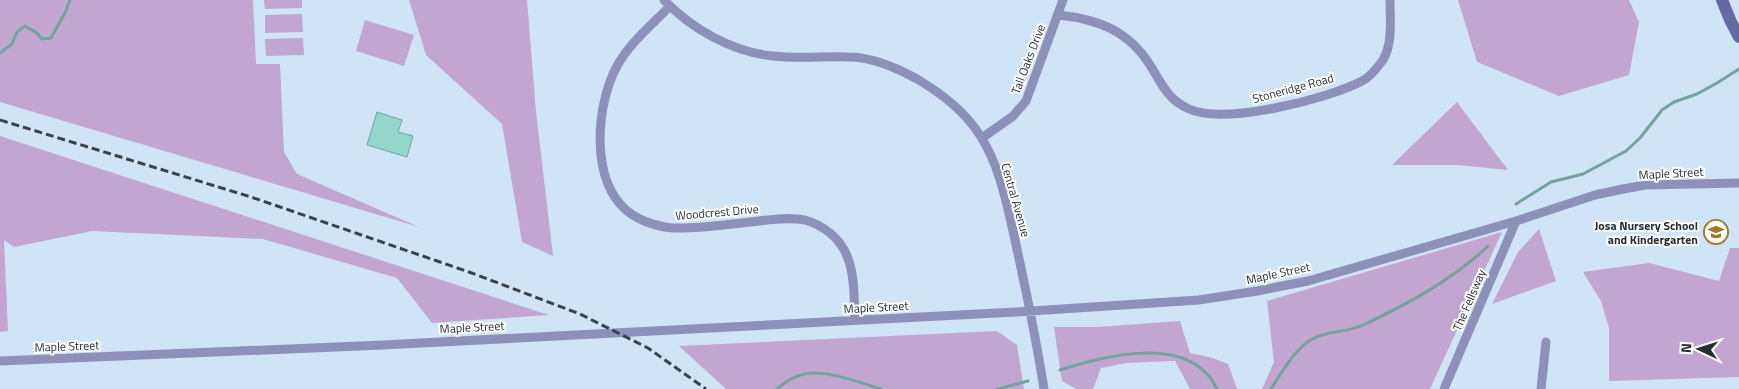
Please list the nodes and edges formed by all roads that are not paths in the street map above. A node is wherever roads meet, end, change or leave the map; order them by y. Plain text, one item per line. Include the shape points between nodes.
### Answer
1 (1064, 0) edge
2 (1390, 0) edge
3 (1722, 0) edge
4 (667, 3) edge
5 (1058, 15) junction
6 (1735, 21) edge
7 (1739, 36) edge
8 (982, 138) junction
9 (1739, 182) edge
10 (1516, 221) junction
11 (1031, 311) junction
12 (855, 320) junction
13 (1546, 342) dead end
14 (0, 361) edge
15 (1044, 389) edge
16 (1444, 389) edge
17 (1541, 389) edge

1 - 5 street, Tall Oaks Drive
2 - 5 street, Stoneridge Road via 1389,40 1384,59 1371,74 1362,81 1330,93 1256,112 1209,114 1190,110 1169,96 1146,58 1123,36 1095,21
3 - 6 main road
4 - 8 street, Central Avenue via 699,29 742,50 789,57 852,57 906,73 955,106
4 - 12 street, Woodcrest Drive via 626,52 607,90 601,117 601,145 613,192 626,210 637,217 672,228 786,218 815,223 841,244 847,256
5 - 8 street, Tall Oaks Drive via 1026,101 1013,116
6 - 7 main road
8 - 11 street, Central Avenue via 1003,188
9 - 10 street, Maple Street via 1646,185 1623,189
10 - 11 street, Maple Street via 1308,281 1257,291 1199,300
10 - 16 street, The Fellsway
11 - 12 street, Maple Street
11 - 15 street, Central Avenue
12 - 14 street, Maple Street
13 - 17 street

